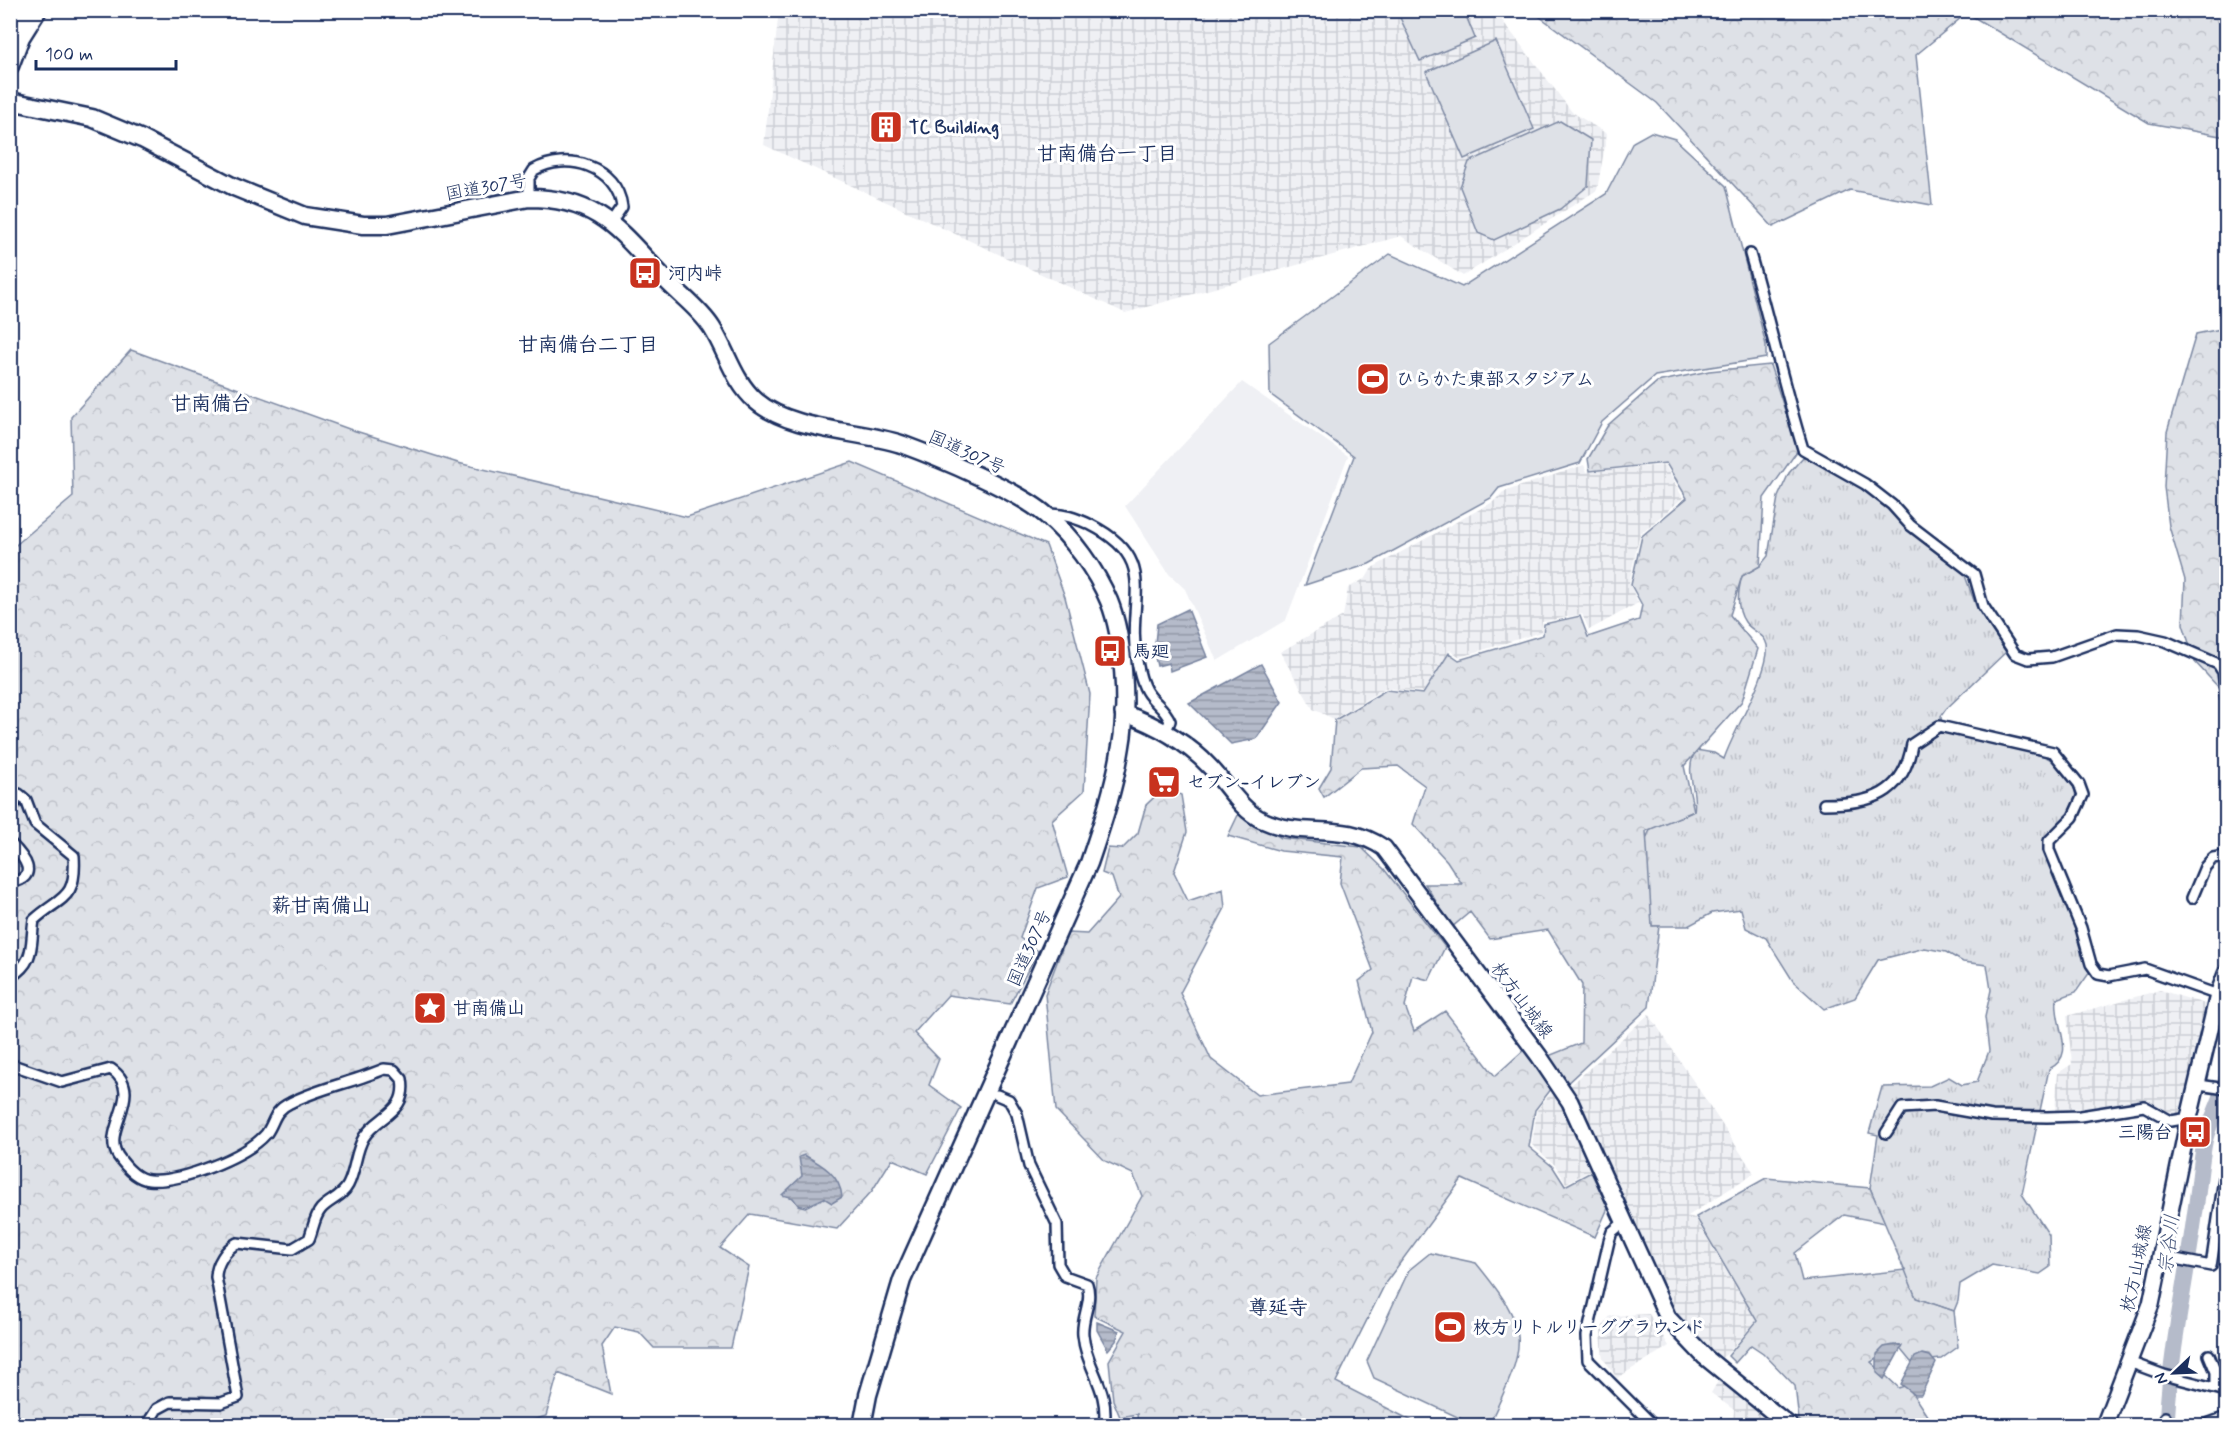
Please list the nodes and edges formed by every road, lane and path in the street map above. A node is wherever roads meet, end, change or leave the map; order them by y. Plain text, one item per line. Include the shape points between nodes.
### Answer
1 (21, 10) edge
2 (38, 10) edge
3 (10, 34) edge
4 (10, 66) edge
5 (10, 101) edge
6 (529, 198) junction
7 (611, 223) junction
8 (1750, 254) dead end
9 (1046, 515) junction
10 (2225, 672) edge
11 (2226, 698) edge
12 (1123, 713) junction
13 (1166, 731) junction
14 (1824, 804) dead end
15 (10, 813) edge
16 (10, 843) edge
17 (2226, 856) edge
18 (10, 883) edge
19 (2192, 898) dead end
20 (2226, 974) edge
21 (10, 976) edge
22 (2218, 994) junction
23 (10, 1064) edge
24 (2199, 1085) junction
25 (2222, 1089) edge
26 (997, 1095) dead end
27 (2189, 1118) junction
28 (1886, 1133) dead end
29 (2226, 1165) edge
30 (2225, 1191) edge
31 (1624, 1222) junction
32 (2160, 1256) junction
33 (2210, 1355) dead end
34 (2129, 1362) junction
35 (2216, 1388) junction
36 (2226, 1391) edge
37 (2226, 1417) edge
38 (146, 1425) edge
39 (862, 1425) edge
40 (1104, 1425) edge
41 (1654, 1425) edge
42 (1790, 1425) edge
43 (2104, 1425) edge
44 (2201, 1425) edge

1 - 3 highway
2 - 4 highway via 21,37
5 - 6 highway, 国道307号 via 93,118 234,187 305,216 387,225
6 - 7 highway, 国道307号 via 572,204
6 - 7 street via 529,178 534,170 552,163 586,164 609,178 621,197 622,207
7 - 9 highway, 国道307号 via 710,324 739,381 764,407 807,423 900,444 1008,492
8 - 10 street via 1803,449 1865,483 1910,525 1974,574 1983,606 2015,654 2028,659 2052,657 2117,634 2138,635 2173,644 2218,664
9 - 12 highway, 国道307号 via 1085,559 1109,602 1118,639
9 - 13 street via 1083,521 1114,538 1128,552 1136,573 1137,660 1149,696 1166,711 1170,721
10 - 11 street
12 - 13 main road, 枚方山城線
12 - 39 highway, 国道307号 via 1122,746 1108,808 1089,863 902,1280
13 - 31 main road, 枚方山城線 via 1185,743 1244,807 1261,819 1283,828 1367,837 1384,849 1570,1102
14 - 22 street via 1864,801 1883,794 1909,764 1912,744 1939,726 2053,752 2079,784 2083,795 2073,817 2049,841 2049,850 2081,928 2091,964 2098,974 2109,976 2145,969
15 - 21 street via 19,794 26,800 35,824 74,856 75,864 67,895 34,920 33,946 26,962
16 - 18 street via 22,854 28,868 21,880
17 - 19 street via 2213,858 2205,867
20 - 22 main road, 枚方山城線
22 - 24 main road, 枚方山城線
23 - 38 street via 62,1082 111,1070 119,1075 124,1084 124,1109 112,1138 113,1147 128,1168 148,1180 200,1171 245,1150 265,1134 279,1110 302,1097 384,1069 394,1070 402,1079 404,1087 398,1104 366,1134 357,1150 348,1184 318,1212 309,1239 292,1249 237,1244 230,1247 220,1262 216,1277 238,1397 221,1403 170,1402 157,1409
24 - 25 street
24 - 27 main road, 枚方山城線
26 - 40 street via 1009,1101 1017,1114 1029,1166 1057,1224 1058,1264 1065,1276 1087,1284 1091,1295 1083,1334 1106,1402
27 - 28 street via 2171,1122 2144,1106 2047,1117 1992,1116 1935,1106 1902,1108
27 - 32 main road, 枚方山城線
29 - 30 street
30 - 32 street via 2211,1266
31 - 41 street via 1612,1232 1609,1241 1587,1336 1588,1360
31 - 42 main road, 枚方山城線 via 1668,1318 1705,1357
32 - 34 main road, 枚方山城線 via 2151,1304
33 - 35 street
34 - 35 street
34 - 43 main road, 枚方山城線
35 - 36 street
37 - 44 street

